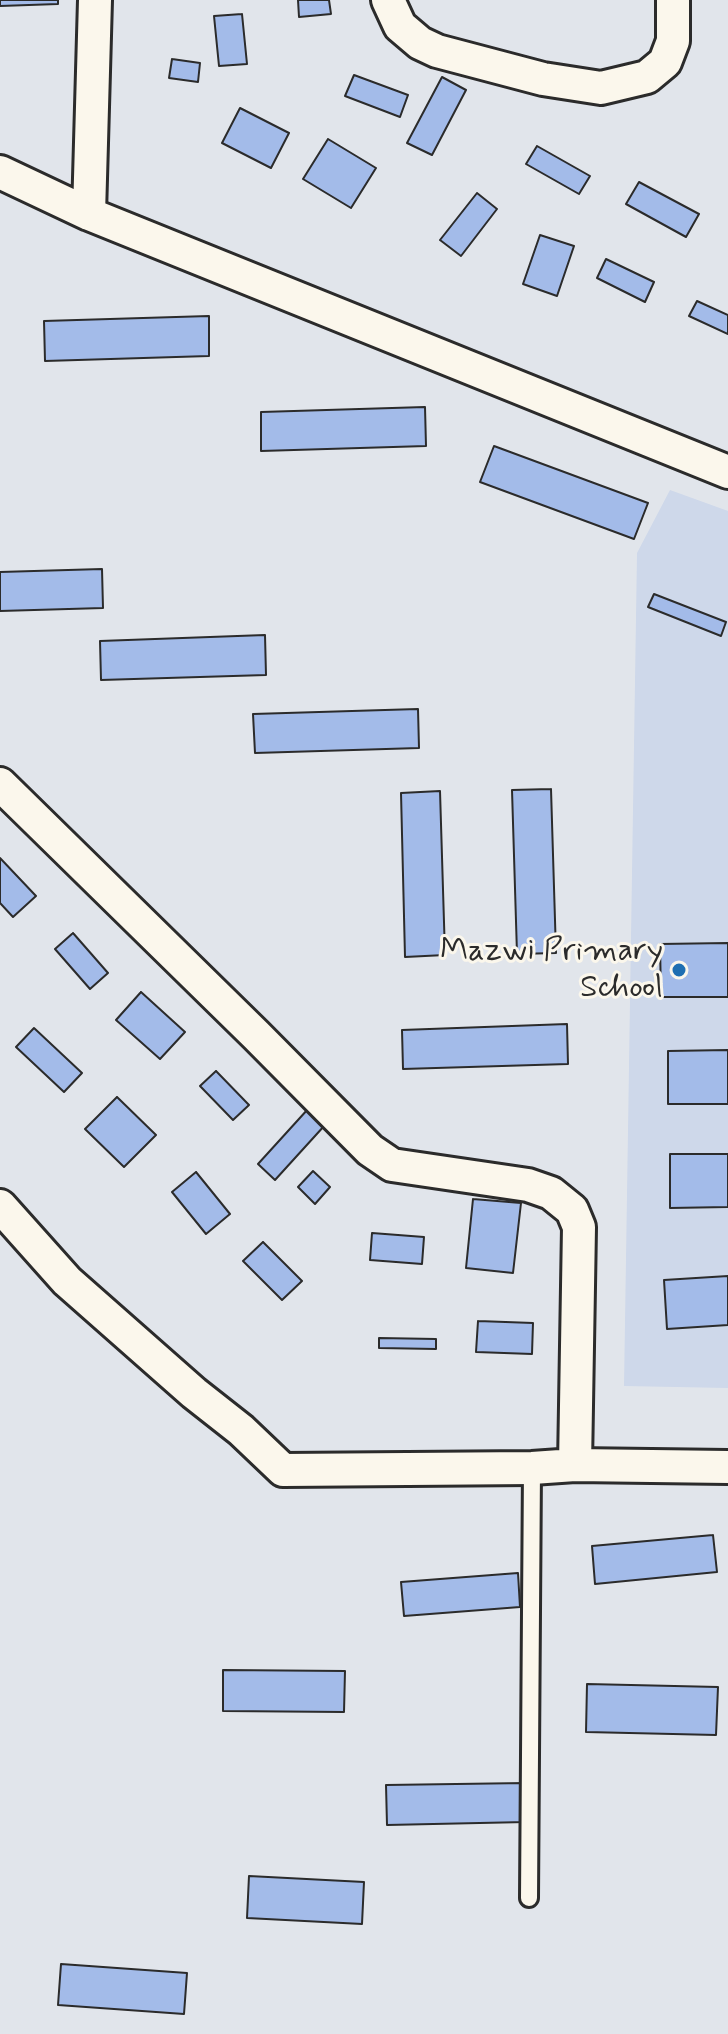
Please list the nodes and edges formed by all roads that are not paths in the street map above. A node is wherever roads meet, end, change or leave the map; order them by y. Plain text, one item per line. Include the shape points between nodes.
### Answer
1 (95, 0) edge
2 (388, 0) edge
3 (673, 0) edge
4 (0, 172) edge
5 (89, 214) junction
6 (728, 472) edge
7 (0, 784) edge
8 (0, 1206) edge
9 (575, 1465) junction
10 (728, 1467) edge
11 (532, 1468) junction
12 (529, 1898) dead end

1 - 5 street
2 - 3 street via 400,26 437,51 601,88 647,77 665,62 673,41
4 - 5 street
5 - 6 street
7 - 9 street via 370,1150 392,1165 528,1185 551,1193 572,1210 579,1227
8 - 11 street via 67,1281 283,1470
9 - 10 street
9 - 11 street
11 - 12 lane

